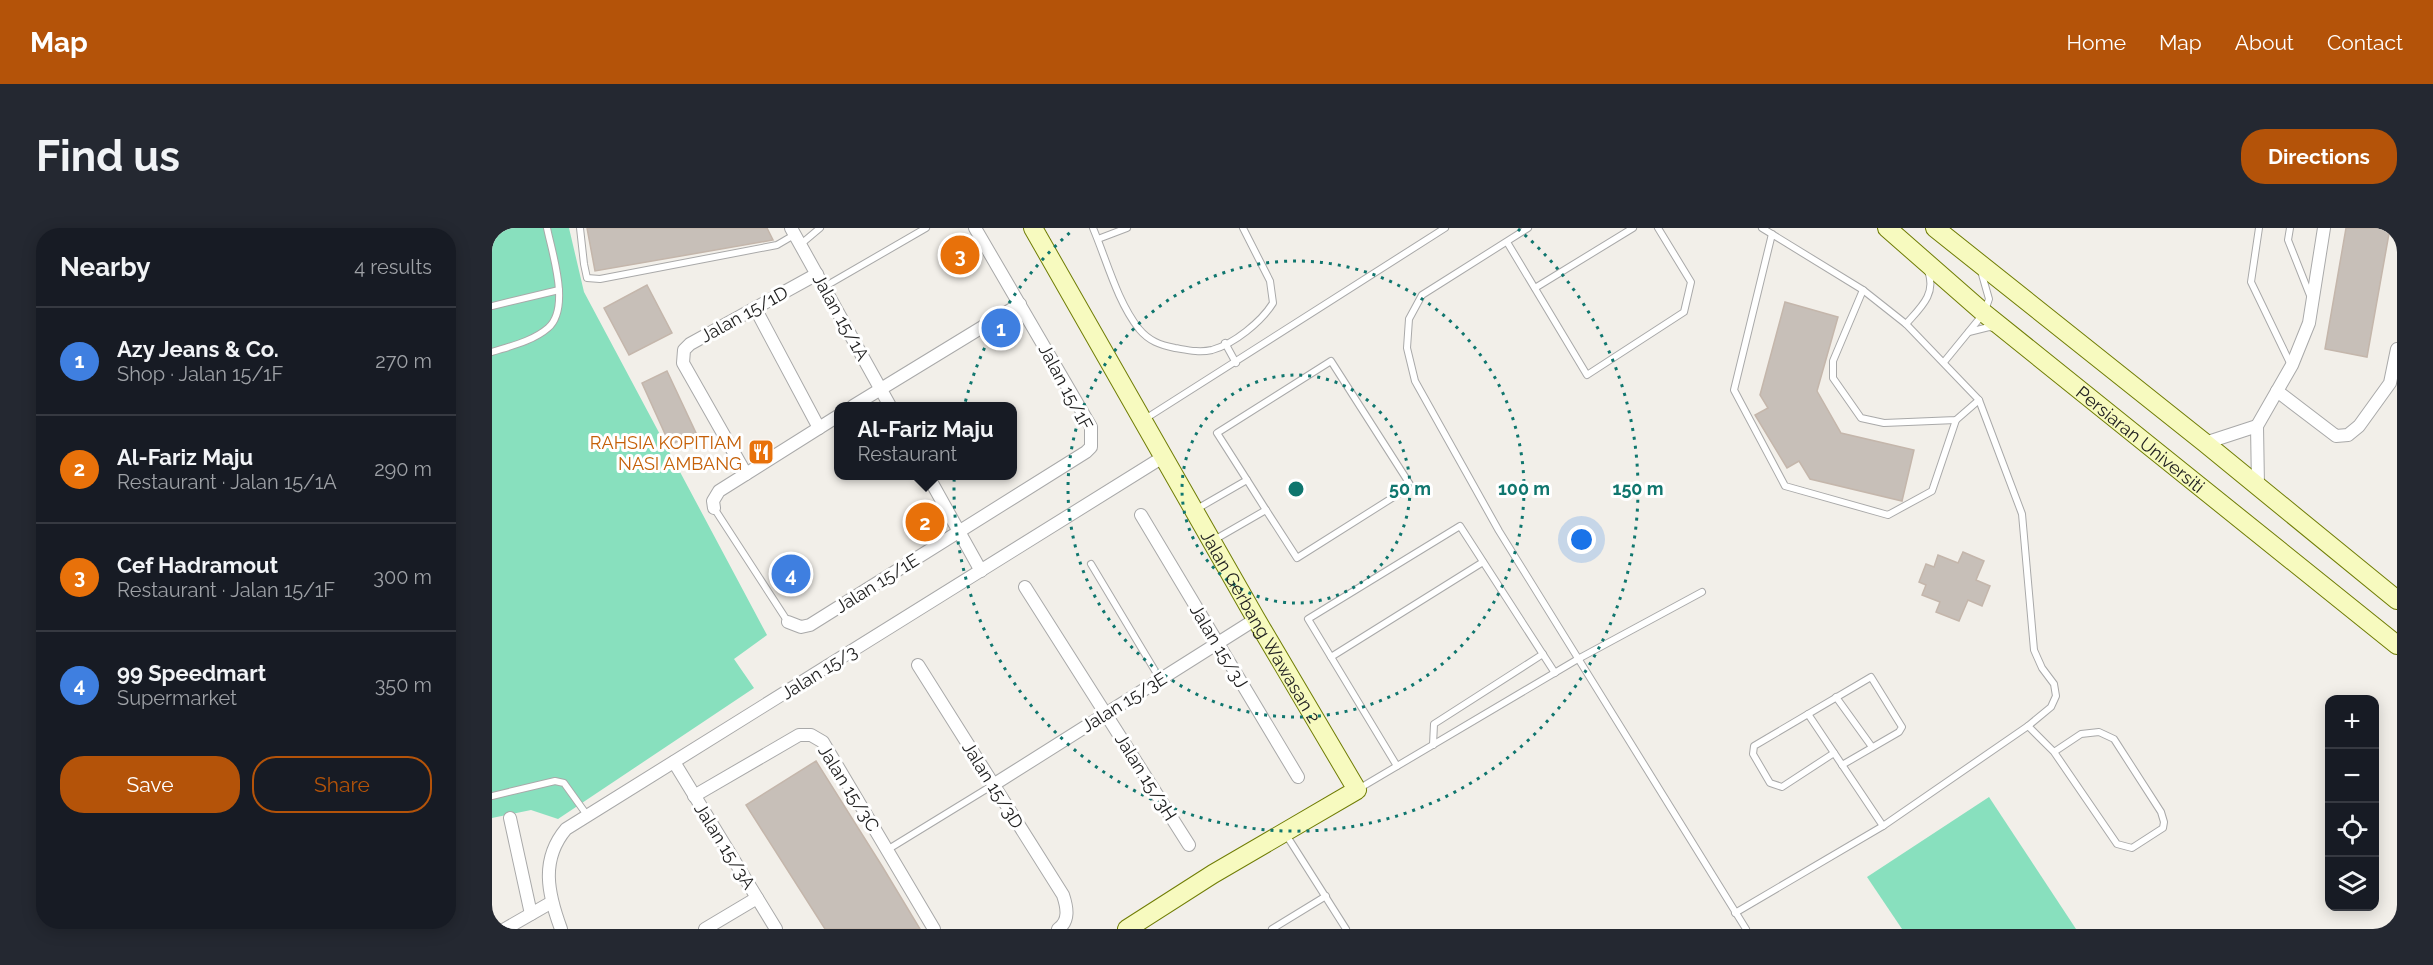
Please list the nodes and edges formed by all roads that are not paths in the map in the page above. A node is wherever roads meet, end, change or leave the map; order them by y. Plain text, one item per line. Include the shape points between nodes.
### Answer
1 (547, 228) edge
2 (580, 228) edge
3 (820, 228) edge
4 (926, 228) edge
5 (975, 228) edge
6 (1033, 228) edge
7 (1093, 228) edge
8 (1127, 228) edge
9 (1243, 228) edge
10 (1445, 228) edge
11 (1528, 228) edge
12 (1633, 228) edge
13 (1658, 228) edge
14 (1762, 228) edge
15 (1887, 228) edge
16 (1935, 228) edge
17 (2259, 228) edge
18 (2290, 228) edge
19 (2324, 228) edge
20 (1772, 234) junction
21 (796, 236) edge
22 (1098, 238) junction
23 (1506, 242) junction
24 (1924, 261) junction
25 (1977, 261) junction
26 (817, 274) junction
27 (824, 287) junction
28 (1535, 288) junction
29 (559, 290) junction
30 (1863, 290) junction
31 (2312, 300) junction
32 (1020, 304) junction
33 (492, 306) edge
34 (755, 308) junction
35 (1984, 313) junction
36 (1905, 324) junction
37 (2006, 331) junction
38 (1969, 332) junction
39 (1225, 343) junction
40 (2397, 349) edge
41 (492, 352) edge
42 (1944, 362) junction
43 (1236, 363) junction
44 (2292, 365) junction
45 (881, 389) junction
46 (2277, 391) junction
47 (1979, 400) junction
48 (860, 402) edge
49 (888, 402) edge
50 (834, 419) edge
51 (1956, 420) junction
52 (1142, 421) junction
53 (2257, 426) junction
54 (819, 428) junction
55 (2205, 442) junction
56 (1086, 452) joint
57 (1163, 457) junction
58 (746, 474) junction
59 (930, 480) edge
60 (1247, 480) junction
61 (2258, 486) junction
62 (714, 508) joint
63 (1195, 510) junction
64 (1266, 510) junction
65 (1141, 515) dead end
66 (959, 531) junction
67 (1211, 542) junction
68 (1483, 562) junction
69 (1091, 564) dead end
70 (981, 571) junction
71 (1025, 587) dead end
72 (1702, 592) dead end
73 (2397, 600) edge
74 (1256, 619) junction
75 (788, 622) joint
76 (1218, 643) junction
77 (2397, 645) edge
78 (1542, 654) junction
79 (1331, 657) junction
80 (1578, 659) junction
81 (918, 665) dead end
82 (1555, 673) junction
83 (1161, 679) junction
84 (1836, 697) junction
85 (1106, 714) junction
86 (1808, 714) junction
87 (2028, 726) junction
88 (1434, 745) junction
89 (1872, 747) junction
90 (2054, 752) junction
91 (1834, 753) junction
92 (674, 762) junction
93 (1842, 765) junction
94 (1397, 766) junction
95 (1298, 777) dead end
96 (993, 785) junction
97 (1357, 790) junction
98 (694, 795) junction
99 (492, 796) edge
100 (587, 815) junction
101 (510, 818) dead end
102 (1883, 826) junction
103 (1285, 832) junction
104 (1189, 845) dead end
105 (887, 850) junction
106 (1326, 896) junction
107 (757, 898) junction
108 (552, 902) junction
109 (1735, 913) junction
110 (531, 914) junction
111 (505, 929) edge
112 (561, 929) edge
113 (705, 929) edge
114 (776, 929) edge
115 (934, 929) edge
116 (1058, 929) edge
117 (1127, 929) edge
118 (1272, 929) edge
119 (1346, 929) edge
120 (1746, 929) edge

1 - 29 lane
2 - 21 lane via 587,278 600,279 777,245
3 - 21 lane
4 - 27 lane
5 - 32 street, Jalan 15/1F
6 - 52 main road, Jalan Gerbang Wawasan 2
7 - 22 lane
8 - 22 lane
9 - 39 lane via 1270,281 1273,303 1267,312
10 - 43 lane
11 - 23 lane
12 - 28 lane
13 - 28 lane via 1690,282 1684,312 1587,375
14 - 20 lane
15 - 24 main road, Persiaran Universiti
16 - 25 main road, Persiaran Universiti
17 - 44 lane via 2251,282
18 - 31 lane via 2288,240
19 - 31 street
20 - 30 lane
20 - 51 lane via 1734,390 1785,486 1888,515 1932,491
21 - 26 street, Jalan 15/1A
22 - 39 lane via 1128,312 1140,331 1157,344 1191,351 1212,350
23 - 28 lane
23 - 80 lane via 1422,295 1409,319 1407,348 1415,381 1499,531
24 - 35 main road, Persiaran Universiti
24 - 36 lane via 1931,292
25 - 35 lane via 1989,299
25 - 55 main road, Persiaran Universiti
26 - 27 street, Jalan 15/1A
26 - 34 street, Jalan 15/1D
27 - 45 street, Jalan 15/1A
29 - 33 lane
29 - 41 lane via 558,311 550,326 524,341
30 - 36 lane
30 - 51 lane via 1832,370 1833,378 1861,418 1884,423
31 - 44 street
32 - 45 street
32 - 56 street, Jalan 15/1F via 1091,427 1093,438
34 - 54 street
34 - 58 street, Jalan 15/1D via 690,344 684,350 683,363
35 - 37 main road, Persiaran Universiti
35 - 38 lane
36 - 42 lane
37 - 38 lane via 1989,327
37 - 77 main road, Persiaran Universiti
38 - 42 lane
39 - 43 lane
40 - 46 street via 2390,383 2348,435 2336,436
42 - 47 lane
43 - 52 lane
44 - 46 street
45 - 48 street
45 - 49 street, Jalan 15/1A
46 - 53 street
47 - 51 lane
47 - 87 lane via 2022,514 2034,650 2054,684 2056,696 2050,707
50 - 54 street
52 - 57 main road, Jalan Gerbang Wawasan 2
53 - 55 street
53 - 61 street
54 - 58 street
55 - 61 main road, Persiaran Universiti
56 - 66 street, Jalan 15/1E
57 - 63 main road, Jalan Gerbang Wawasan 2
57 - 70 street, Jalan 15/3
58 - 62 street via 715,495
59 - 66 street
60 - 63 lane
60 - 64 lane
60 - 64 lane via 1217,433 1331,361 1411,486 1297,558
61 - 73 main road, Persiaran Universiti
62 - 75 lane
63 - 67 main road, Jalan Gerbang Wawasan 2
64 - 67 lane
65 - 76 street, Jalan 15/3J
66 - 70 street
66 - 75 street, Jalan 15/1E via 810,625 801,627
67 - 74 main road, Jalan Gerbang Wawasan 2
68 - 78 lane
68 - 79 lane
68 - 79 lane via 1460,526 1308,619
69 - 83 lane
70 - 92 street, Jalan 15/3
71 - 85 street, Jalan 15/3H
72 - 80 lane
74 - 76 street, Jalan 15/3E
74 - 97 main road, Jalan Gerbang Wawasan 2
76 - 83 street, Jalan 15/3E
76 - 95 street, Jalan 15/3J
78 - 82 lane
78 - 88 lane via 1434,724
79 - 94 lane
80 - 82 lane
80 - 109 lane
81 - 96 street, Jalan 15/3D
82 - 88 lane
83 - 85 street, Jalan 15/3E
84 - 86 lane
84 - 89 lane
84 - 89 lane via 1870,676 1902,727
85 - 96 street, Jalan 15/3E
85 - 104 street, Jalan 15/3H
86 - 91 lane
86 - 91 lane via 1754,746 1753,754 1770,783 1782,787
87 - 90 lane
87 - 102 lane
88 - 94 lane
89 - 93 lane
90 - 90 lane via 2117,844 2132,848 2163,828 2160,812 2114,739 2099,732 2081,734
91 - 93 lane
92 - 98 street, Jalan 15/3A
92 - 100 street, Jalan 15/3
93 - 102 lane
94 - 97 lane
96 - 105 lane
96 - 116 street, Jalan 15/3D via 1063,895 1066,918
97 - 103 main road
98 - 105 street, Jalan 15/3C via 799,735 811,735 823,742
98 - 107 street, Jalan 15/3A
99 - 100 lane via 555,781 564,783
100 - 108 street, Jalan 15/3 via 566,829 551,850
101 - 110 street
102 - 109 lane
103 - 106 lane
103 - 117 main road
105 - 115 street, Jalan 15/3C
106 - 118 lane
106 - 119 lane
107 - 113 street
107 - 114 street, Jalan 15/3A
108 - 110 street
108 - 112 street, Jalan 15/3
109 - 120 lane
110 - 111 street

